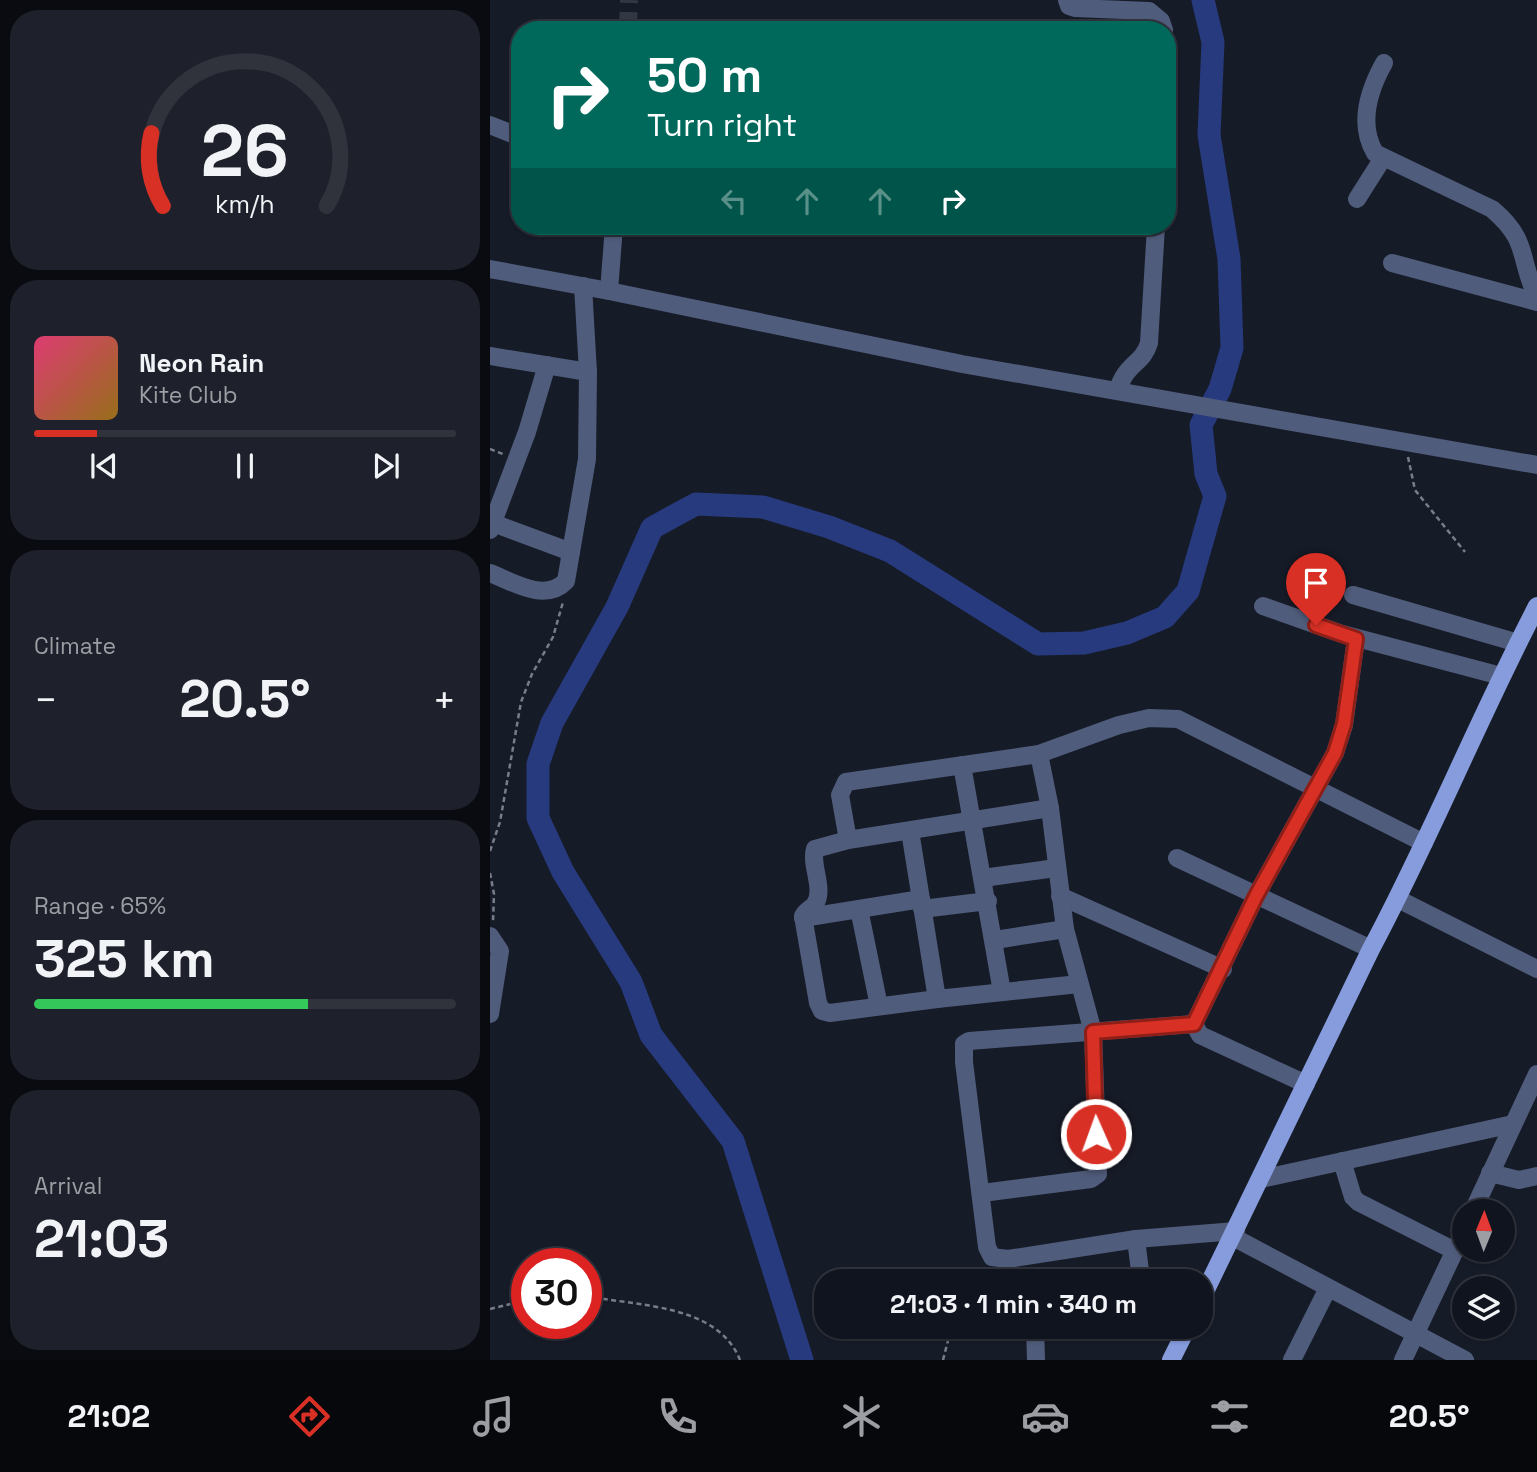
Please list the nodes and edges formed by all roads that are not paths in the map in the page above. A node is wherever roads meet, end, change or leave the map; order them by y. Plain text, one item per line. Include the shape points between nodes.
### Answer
1 (1067, 0) edge
2 (1161, 21) edge
3 (1384, 63) dead end
4 (490, 125) edge
5 (511, 133) edge
6 (1383, 158) junction
7 (1357, 199) dead end
8 (613, 235) edge
9 (1155, 235) edge
10 (1392, 262) dead end
11 (490, 271) edge
12 (583, 286) junction
13 (609, 291) junction
14 (1537, 300) edge
15 (490, 356) edge
16 (547, 365) junction
17 (588, 372) junction
18 (1118, 390) junction
19 (1537, 465) edge
20 (491, 525) edge
21 (571, 552) junction
22 (490, 573) edge
23 (1353, 595) dead end
24 (1264, 606) dead end
25 (1537, 606) edge
26 (1356, 639) junction
27 (1518, 643) junction
28 (1501, 676) junction
29 (1039, 754) junction
30 (962, 765) junction
31 (1314, 790) junction
32 (1050, 808) junction
33 (973, 818) junction
34 (910, 831) junction
35 (848, 840) junction
36 (1424, 843) junction
37 (1177, 858) dead end
38 (1056, 868) junction
39 (983, 878) junction
40 (1060, 896) junction
41 (1256, 896) junction
42 (1398, 899) junction
43 (988, 901) junction
44 (921, 904) junction
45 (859, 909) junction
46 (803, 918) junction
47 (1065, 929) junction
48 (491, 937) edge
49 (995, 940) junction
50 (1371, 949) junction
51 (1223, 969) junction
52 (1537, 969) edge
53 (1079, 984) junction
54 (1002, 992) junction
55 (936, 999) junction
56 (878, 1006) junction
57 (490, 1014) edge
58 (1194, 1024) junction
59 (1093, 1032) junction
60 (1537, 1074) edge
61 (1306, 1084) junction
62 (1513, 1124) junction
63 (1342, 1161) junction
64 (1490, 1173) junction
65 (1537, 1176) edge
66 (1261, 1179) junction
67 (982, 1193) junction
68 (1478, 1199) edge
69 (1235, 1234) junction
70 (1136, 1240) junction
71 (1452, 1249) edge
72 (1452, 1257) edge
73 (1140, 1269) edge
74 (1213, 1277) edge
75 (1328, 1288) junction
76 (1416, 1335) junction
77 (1035, 1339) edge
78 (1182, 1339) edge
79 (1036, 1359) edge
80 (1171, 1360) edge
81 (1292, 1360) edge
82 (1403, 1360) edge
83 (1465, 1360) edge

1 - 2 street via 1075,8 1149,11
3 - 6 street via 1370,88 1366,133 1375,153
4 - 5 street
6 - 7 street
6 - 14 street via 1492,209 1508,223 1517,236
8 - 13 street
9 - 18 street via 1149,343 1123,374
10 - 14 street
11 - 12 street
12 - 13 street
12 - 17 street
13 - 18 street via 962,364
15 - 16 street
16 - 17 street
16 - 20 street
17 - 21 street via 587,459
18 - 19 street
20 - 21 street
21 - 22 street via 566,581 545,592
23 - 27 street
24 - 26 street
25 - 27 main road
26 - 28 street
26 - 31 street via 1344,724 1335,753
27 - 28 main road
28 - 36 main road
29 - 30 street
29 - 31 street via 1119,725 1165,717 1178,719
29 - 32 street
30 - 33 street
30 - 35 street via 846,782 840,795
31 - 36 street
31 - 41 street
32 - 33 street
32 - 38 street
33 - 34 street
33 - 39 street
34 - 35 street
34 - 44 street
35 - 46 street via 815,849 818,895
36 - 42 main road
37 - 41 street
38 - 39 street
38 - 40 street
39 - 43 street
40 - 47 street
40 - 51 street
41 - 50 street
41 - 51 street
42 - 50 main road
42 - 52 street
43 - 44 street
43 - 49 street
44 - 45 street
44 - 55 street
45 - 46 street
45 - 56 street
46 - 56 street via 822,1011
47 - 49 street
47 - 53 street
48 - 57 street via 500,951
49 - 54 street
50 - 61 main road
51 - 58 street
53 - 54 street
53 - 59 street
54 - 55 street
55 - 56 street
58 - 59 street
58 - 61 street via 1200,1035
59 - 67 street via 1098,1174 1090,1179
59 - 67 street via 964,1044
60 - 62 street
61 - 66 main road
62 - 63 street
62 - 64 street
63 - 66 street
63 - 71 street via 1358,1202
64 - 65 street via 1519,1180
64 - 68 street
66 - 69 main road
67 - 70 street via 987,1247 989,1254 999,1259
69 - 70 street
69 - 74 main road
69 - 75 street
70 - 73 street
72 - 76 street
75 - 76 street
75 - 81 street
76 - 82 street
76 - 83 street
77 - 79 street
78 - 80 main road

